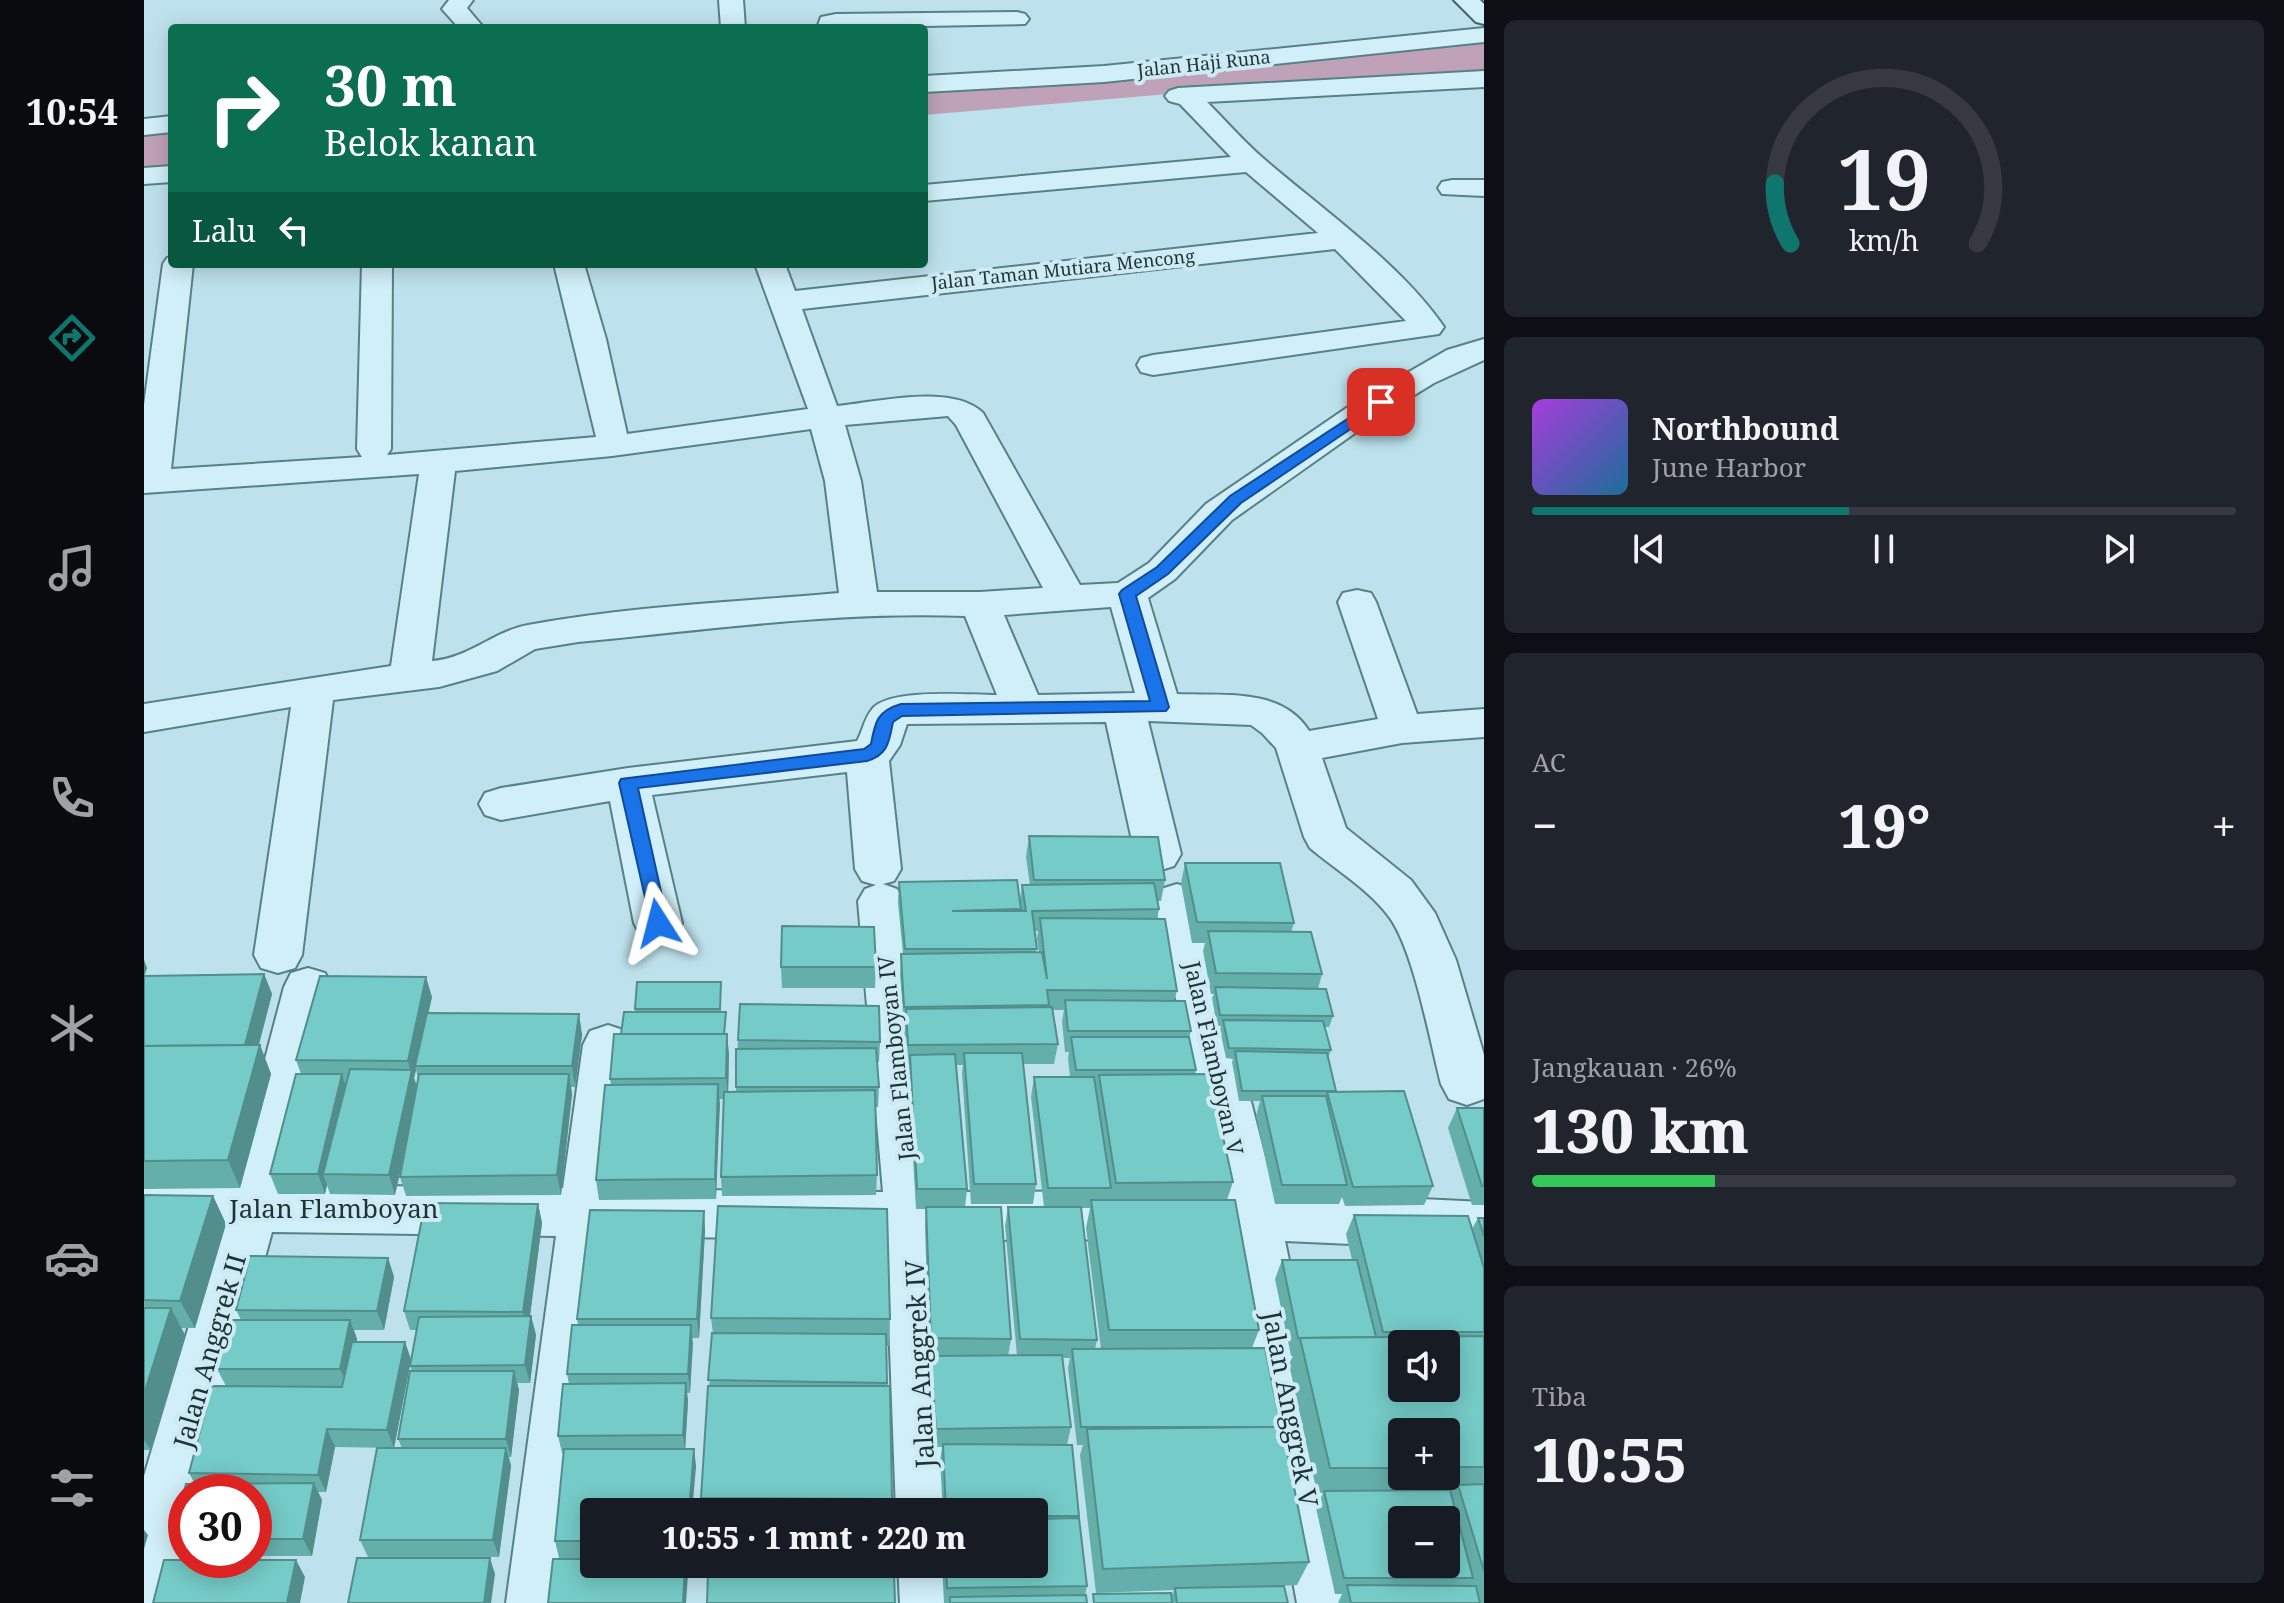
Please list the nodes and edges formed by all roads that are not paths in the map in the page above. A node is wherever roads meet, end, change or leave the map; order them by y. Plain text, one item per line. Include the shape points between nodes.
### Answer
1 (461, 0) edge
2 (731, 0) edge
3 (468, 24) edge
4 (733, 24) edge
5 (829, 24) edge
6 (913, 24) edge
7 (928, 25) edge
8 (1015, 28) edge
9 (1484, 35) edge
10 (1484, 79) edge
11 (1015, 81) junction
12 (928, 84) edge
13 (1186, 95) junction
14 (1155, 97) dead end
15 (168, 124) edge
16 (144, 127) edge
17 (1252, 163) junction
18 (168, 174) edge
19 (144, 176) edge
20 (1452, 188) dead end
21 (1484, 188) edge
22 (928, 193) edge
23 (1342, 239) junction
24 (168, 255) edge
25 (144, 257) edge
26 (177, 268) edge
27 (377, 268) edge
28 (570, 268) edge
29 (772, 268) edge
30 (785, 302) junction
31 (1484, 349) edge
32 (1153, 365) dead end
33 (823, 410) junction
34 (610, 433) dead end
35 (374, 449) dead end
36 (438, 462) junction
37 (149, 476) edge
38 (1127, 594) junction
39 (1067, 597) junction
40 (1357, 602) dead end
41 (980, 604) junction
42 (860, 605) junction
43 (410, 677) junction
44 (314, 689) junction
45 (1023, 707) junction
46 (1142, 707) junction
47 (144, 718) edge
48 (1484, 723) edge
49 (1402, 729) junction
50 (1297, 748) junction
51 (867, 755) junction
52 (628, 783) junction
53 (501, 804) dead end
54 (1158, 854) edge
55 (1177, 901) dead end
56 (658, 923) dead end
57 (608, 1045) dead end
58 (1467, 1084) dead end
59 (144, 1207) edge
60 (253, 1209) junction
61 (589, 1211) junction
62 (1252, 1215) junction
63 (912, 1216) junction
64 (1484, 1226) edge
65 (926, 1498) edge
66 (931, 1578) edge
67 (144, 1586) edge
68 (538, 1603) edge
69 (932, 1603) edge
70 (1329, 1603) edge

1 - 3 street via 454,9
2 - 4 street
5 - 6 street
7 - 8 street
8 - 11 street
9 - 11 street, Jalan Haji Runa
10 - 13 street
11 - 12 street, Jalan Haji Runa
13 - 14 street
13 - 17 street
15 - 16 street
17 - 22 street
17 - 23 street
18 - 19 street
20 - 21 street
23 - 30 street, Jalan Taman Mutiara Mencong
23 - 32 street via 1427,329
24 - 25 street
26 - 37 street
27 - 35 street
28 - 34 street
29 - 30 street
30 - 33 street
31 - 38 street via 1422,376 1310,448 1219,512 1162,571
33 - 36 street via 612,446
33 - 39 street via 960,409 971,420
33 - 42 street via 843,481
36 - 37 street
36 - 43 street
38 - 39 street
38 - 46 street
39 - 41 street
40 - 49 street
41 - 42 street
41 - 45 street
42 - 43 street via 578,629 524,638 483,662
43 - 44 street
44 - 47 street
44 - 60 street, Jalan Anggrek II via 293,971
45 - 46 street
45 - 51 street via 891,713 884,720 880,745
46 - 50 street via 1260,712 1290,735
46 - 54 street
48 - 49 street
49 - 50 street
50 - 58 street via 1326,837 1395,892 1412,913 1432,960
51 - 52 street
51 - 63 street, Jalan Flamboyan IV
52 - 53 street
52 - 56 street
55 - 62 street, Jalan Flamboyan V
57 - 61 street
59 - 60 street, Jalan Flamboyan
60 - 61 street, Jalan Flamboyan
60 - 67 street, Jalan Anggrek II
61 - 63 street, Jalan Flamboyan
61 - 68 street
62 - 63 street, Jalan Flamboyan
62 - 64 street, Jalan Flamboyan
62 - 70 street, Jalan Anggrek V
63 - 65 street, Jalan Anggrek IV
66 - 69 street

